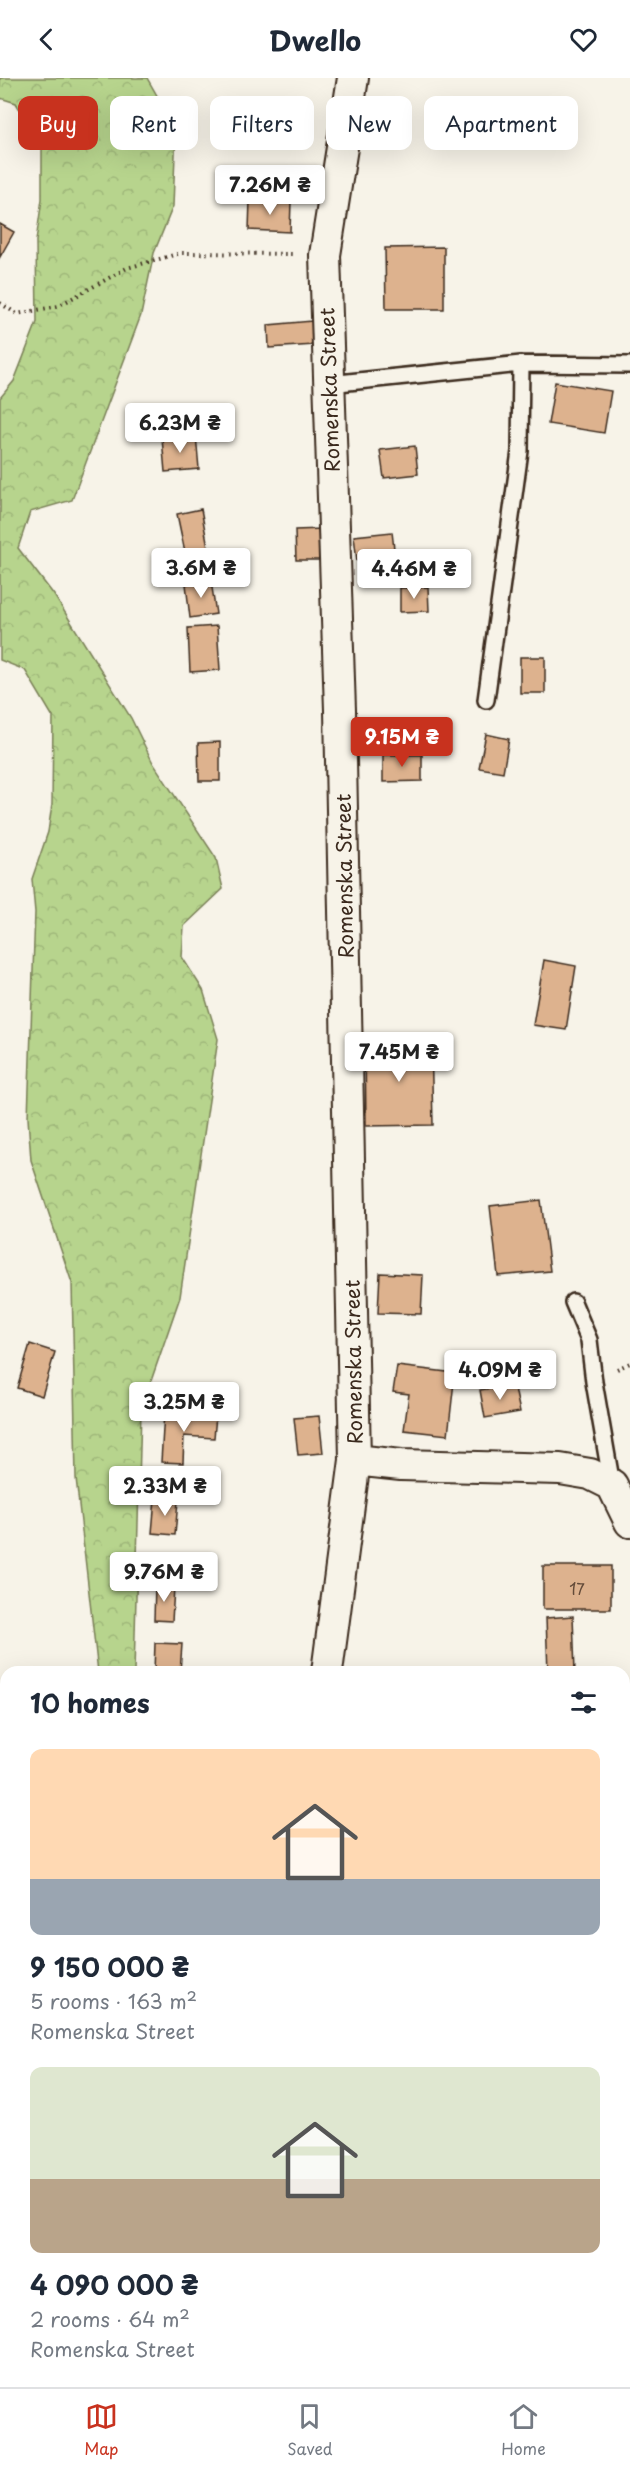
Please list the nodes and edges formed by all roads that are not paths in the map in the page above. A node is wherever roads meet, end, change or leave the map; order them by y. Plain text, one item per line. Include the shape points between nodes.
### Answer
1 (353, 78) edge
2 (521, 364) junction
3 (630, 365) edge
4 (329, 384) junction
5 (486, 700) dead end
6 (573, 1302) dead end
7 (355, 1460) junction
8 (612, 1485) junction
9 (630, 1522) edge
10 (328, 1666) edge

1 - 4 street, Romenska Street via 325,255
2 - 3 lane
2 - 4 lane
2 - 5 lane via 520,452
4 - 7 street, Romenska Street via 341,722
6 - 8 lane via 589,1340
7 - 8 street, Romenska Street via 560,1469 590,1474
7 - 10 street, Romenska Street
8 - 9 street

